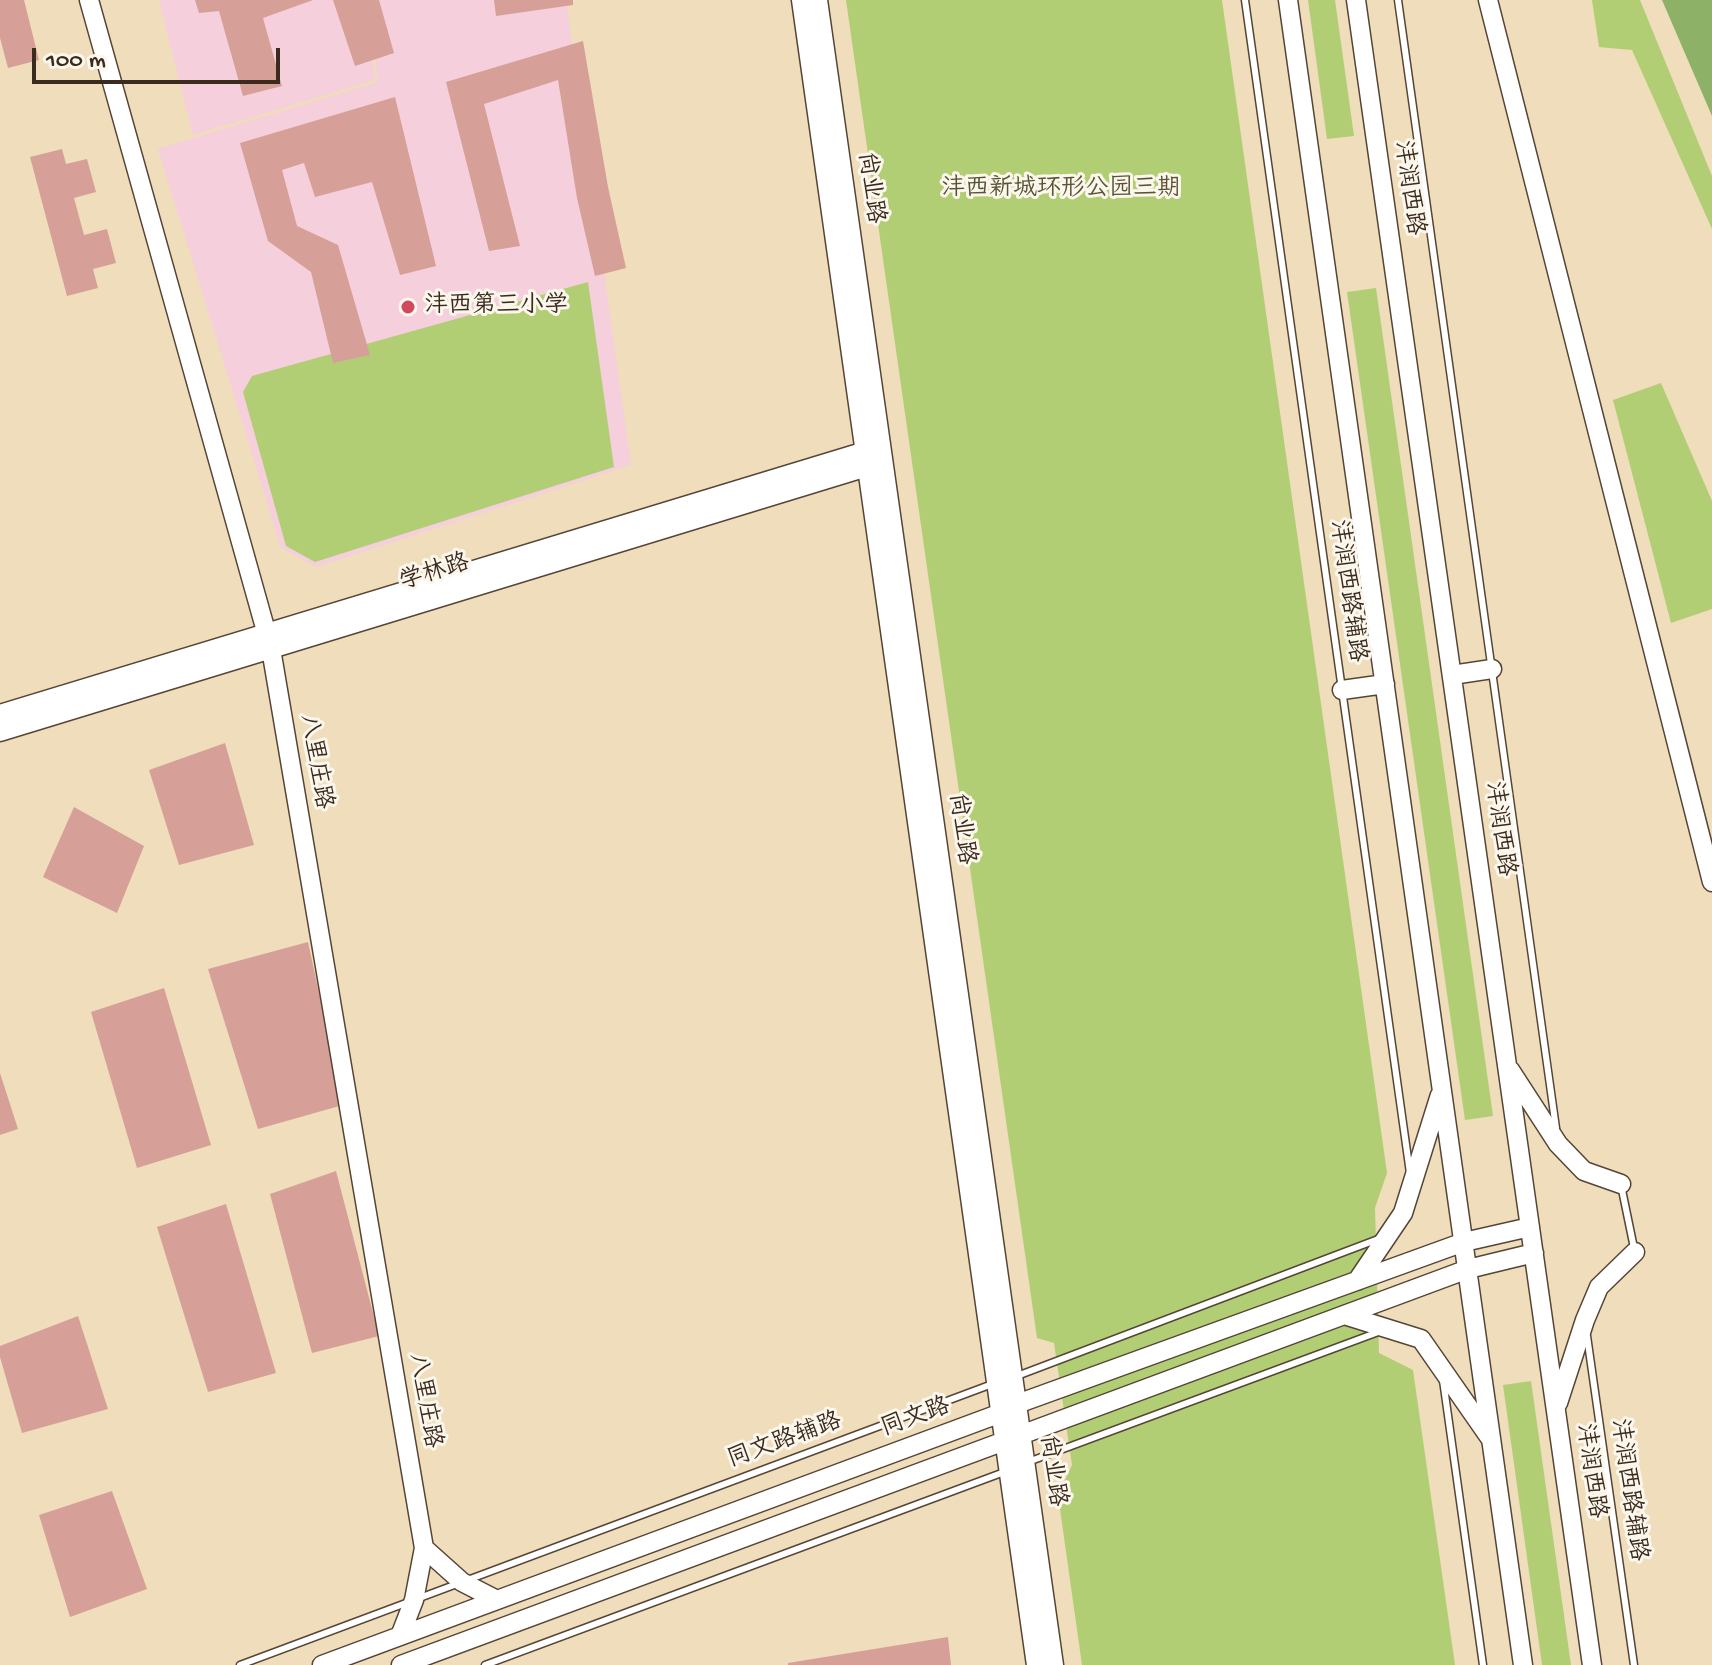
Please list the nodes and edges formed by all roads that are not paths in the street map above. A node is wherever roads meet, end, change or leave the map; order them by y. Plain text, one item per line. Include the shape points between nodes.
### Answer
1 (89, 0) edge
2 (801, 0) edge
3 (818, 0) edge
4 (1245, 0) edge
5 (1288, 0) edge
6 (1356, 0) edge
7 (1398, 0) edge
8 (1488, 0) edge
9 (874, 457) junction
10 (268, 641) junction
11 (1492, 669) junction
12 (1452, 675) junction
13 (1385, 684) junction
14 (1342, 690) junction
15 (0, 714) edge
16 (0, 732) edge
17 (1712, 882) edge
18 (1507, 1065) junction
19 (1442, 1089) junction
20 (1558, 1144) junction
21 (1621, 1184) joint
22 (1412, 1186) junction
23 (1530, 1227) junction
24 (1388, 1236) junction
25 (1464, 1242) junction
26 (1635, 1252) joint
27 (1534, 1253) junction
28 (1468, 1269) junction
29 (1357, 1281) junction
30 (1344, 1315) junction
31 (1585, 1320) junction
32 (1387, 1329) junction
33 (1441, 1368) junction
34 (1004, 1380) junction
35 (1009, 1409) junction
36 (1556, 1409) junction
37 (1013, 1437) junction
38 (1491, 1440) junction
39 (1017, 1467) junction
40 (424, 1548) junction
41 (462, 1582) junction
42 (414, 1600) junction
43 (497, 1600) junction
44 (400, 1636) junction
45 (240, 1665) edge
46 (322, 1665) edge
47 (401, 1665) edge
48 (485, 1665) edge
49 (1036, 1665) edge
50 (1054, 1665) edge
51 (1483, 1665) edge
52 (1523, 1665) edge
53 (1592, 1665) edge
54 (1634, 1665) edge

1 - 10 street, 八里庄路
2 - 9 street, 尚业路
3 - 9 street, 尚业路
4 - 14 lane, 沣润西路辅路
5 - 13 street
6 - 12 street, 沣润西路
7 - 11 lane
8 - 17 street
9 - 10 street, 学林路
9 - 34 street, 尚业路
10 - 15 street, 学林路
10 - 16 street, 学林路
10 - 40 street, 八里庄路
11 - 12 street
11 - 20 lane
12 - 18 street, 沣润西路
13 - 14 street
13 - 19 street
14 - 22 lane, 沣润西路辅路
18 - 20 street
18 - 23 street, 沣润西路
19 - 22 street
19 - 25 street
20 - 21 street via 1584,1171
21 - 26 lane
22 - 24 street
23 - 25 street, 同文路
23 - 27 street, 沣润西路
24 - 29 street
24 - 34 lane, 同文路辅路
25 - 28 street
25 - 29 street, 同文路
26 - 31 street via 1599,1287
27 - 28 street, 同文路
27 - 36 street, 沣润西路
28 - 30 street, 同文路
28 - 38 street
29 - 35 street, 同文路
30 - 32 street
30 - 37 street, 同文路
31 - 36 street
31 - 54 lane, 沣润西路辅路
32 - 33 street via 1421,1339
32 - 39 lane
33 - 38 street
33 - 51 lane
34 - 35 street, 尚业路
34 - 41 lane, 同文路辅路
35 - 37 street, 尚业路
35 - 43 street, 同文路
36 - 53 street, 沣润西路
37 - 39 street, 尚业路
37 - 47 street, 同文路
38 - 52 street
39 - 48 lane
39 - 49 street, 尚业路
39 - 50 street, 尚业路
40 - 41 street
40 - 42 street
41 - 42 lane, 同文路辅路
41 - 43 street
42 - 44 street
42 - 45 lane, 同文路辅路
43 - 44 street, 同文路
44 - 46 street, 同文路

